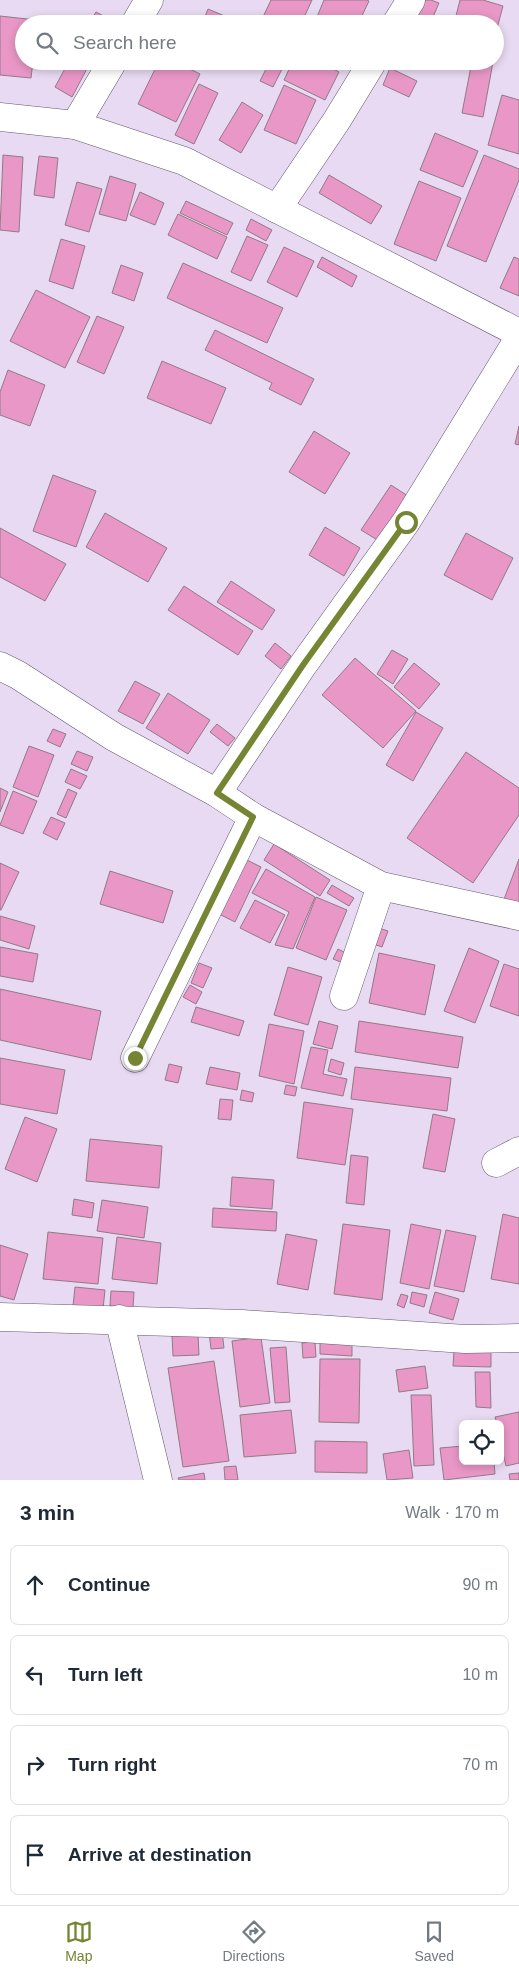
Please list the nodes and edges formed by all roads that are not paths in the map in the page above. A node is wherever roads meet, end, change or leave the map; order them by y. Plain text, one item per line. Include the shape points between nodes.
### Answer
1 (149, 0) edge
2 (411, 0) edge
3 (140, 15) edge
4 (402, 15) edge
5 (108, 70) edge
6 (368, 70) edge
7 (0, 117) edge
8 (75, 125) junction
9 (277, 209) junction
10 (519, 333) edge
11 (519, 338) edge
12 (0, 666) edge
13 (217, 793) junction
14 (253, 817) junction
15 (381, 886) junction
16 (519, 916) edge
17 (344, 996) dead end
18 (135, 1058) dead end
19 (0, 1317) edge
20 (119, 1319) junction
21 (519, 1338) edge
22 (158, 1480) edge

1 - 3 street
2 - 4 street
5 - 8 street
6 - 9 street
7 - 8 street
8 - 9 street via 184,161
9 - 10 street
11 - 13 street via 406,522 303,665
12 - 13 street via 114,737
13 - 14 street
14 - 15 street
14 - 18 street
15 - 16 street
15 - 17 street
19 - 20 street
20 - 21 street via 465,1339
20 - 22 street

